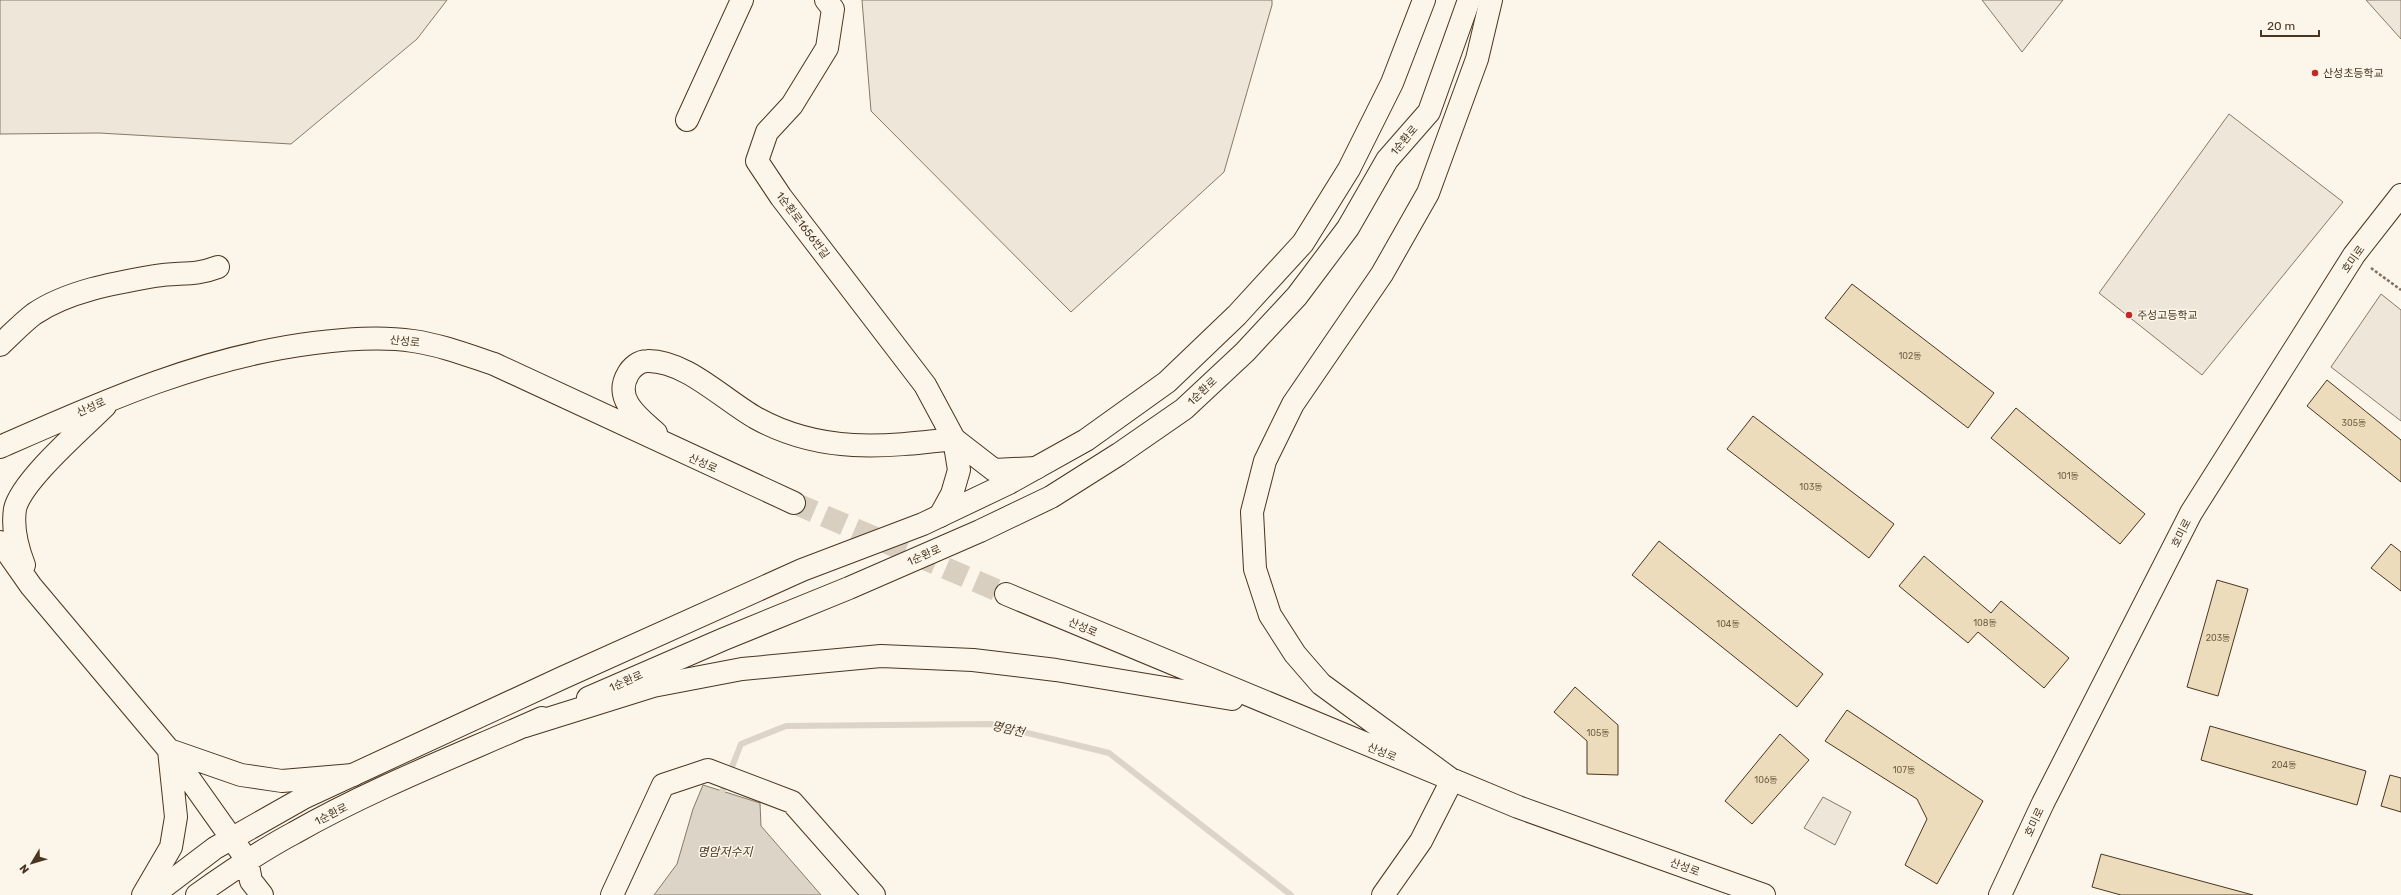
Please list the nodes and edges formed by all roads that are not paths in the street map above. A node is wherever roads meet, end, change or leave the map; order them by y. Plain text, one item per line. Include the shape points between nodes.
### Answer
1 (742, 0) edge
2 (826, 0) edge
3 (1424, 0) edge
4 (1470, 0) edge
5 (1491, 0) edge
6 (687, 120) dead end
7 (2401, 195) edge
8 (218, 267) dead end
9 (0, 345) edge
10 (115, 397) junction
11 (954, 439) junction
12 (0, 447) edge
13 (671, 448) junction
14 (1036, 468) junction
15 (794, 503) tunnel mouth
16 (940, 516) junction
17 (0, 542) edge
18 (0, 552) edge
19 (31, 586) junction
20 (1006, 594) tunnel mouth
21 (1267, 704) junction
22 (524, 726) junction
23 (169, 750) junction
24 (353, 775) junction
25 (1452, 780) junction
26 (232, 838) junction
27 (247, 860) junction
28 (1384, 894) edge
29 (143, 895) edge
30 (153, 895) edge
31 (197, 895) edge
32 (262, 895) edge
33 (612, 895) edge
34 (874, 895) edge
35 (1764, 895) edge
36 (2000, 895) edge

1 - 6 main road
2 - 11 main road, 1순환로1656번길 via 833,9 827,48 792,105 767,132 757,161 781,197 926,385
3 - 14 main road via 1392,83 1349,170 1303,243 1237,315 1167,382 1086,440
4 - 22 main road, 1순환로 via 1429,112 1387,160 1348,228 1297,296 1245,352 1184,409 1120,454 1044,500 980,531
5 - 25 main road via 1477,59 1428,193 1382,274 1293,404 1265,461 1252,512 1255,569 1270,615 1295,654 1321,684
7 - 36 main road, 호미로 via 2354,255 2191,513 2063,764
8 - 9 main road via 202,273 157,276 100,287 62,300 34,314
10 - 12 main road, 산성로
10 - 13 main road, 산성로 via 174,374 284,346 354,340 413,341 448,348 494,364
10 - 19 main road via 50,461 26,488 16,507 14,528 17,547
11 - 13 main road via 885,447 844,446 799,436 757,419 689,373 667,364 646,361 631,368 625,379 623,394 628,407
11 - 14 main road via 994,470
11 - 16 main road via 959,470 952,494
13 - 15 main road, 산성로
14 - 16 main road
16 - 24 main road via 802,570
17 - 19 main road
18 - 19 main road
19 - 23 main road
20 - 21 main road, 산성로
21 - 22 main road via 1056,670 973,660 881,656 742,669 653,686
21 - 25 main road, 산성로
22 - 27 main road, 1순환로 via 375,792 295,832
23 - 24 main road via 241,775 282,781
23 - 26 main road
23 - 29 main road via 176,817 171,847
24 - 26 main road via 305,797
25 - 28 main road via 1421,841
25 - 35 main road, 산성로 via 1518,807
26 - 27 main road
26 - 30 main road
27 - 31 main road, 1순환로
27 - 32 main road via 251,881
33 - 34 main road via 663,785 708,770 792,802

